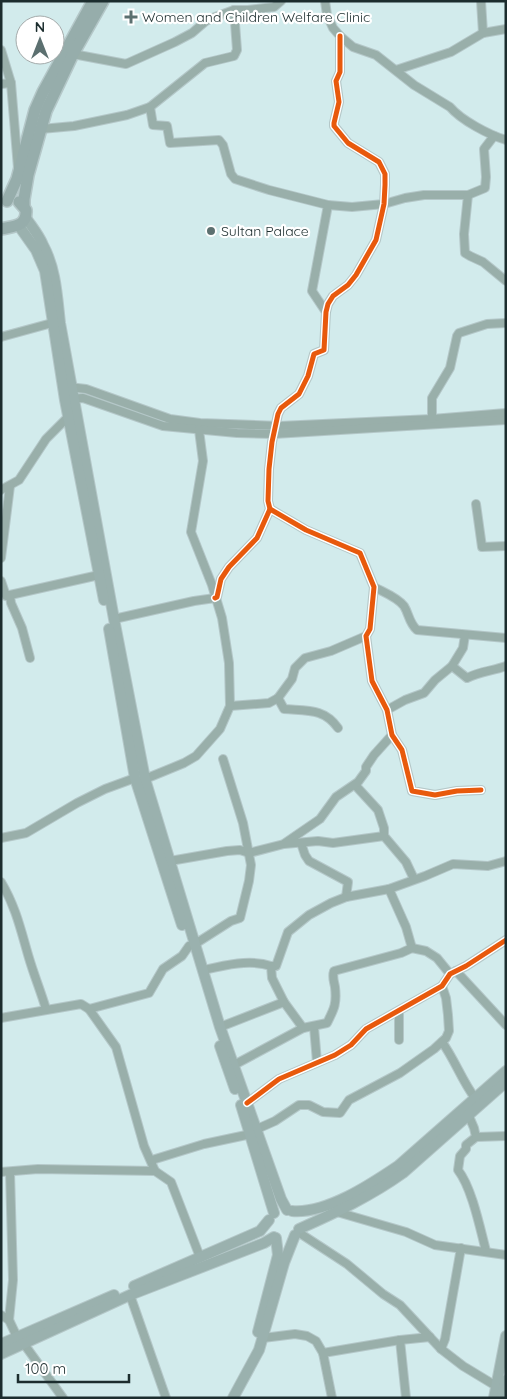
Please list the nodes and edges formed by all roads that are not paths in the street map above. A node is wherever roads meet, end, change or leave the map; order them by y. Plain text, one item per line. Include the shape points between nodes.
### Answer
1 (93, 1) edge
2 (103, 1) edge
3 (281, 1) edge
4 (325, 1) edge
5 (481, 1) edge
6 (234, 10) junction
7 (506, 29) edge
8 (483, 33) junction
9 (340, 36) junction
10 (1, 50) edge
11 (73, 54) junction
12 (396, 70) junction
13 (12, 83) junction
14 (1, 84) edge
15 (150, 107) junction
16 (41, 129) junction
17 (494, 136) junction
18 (506, 140) edge
19 (18, 172) junction
20 (468, 195) junction
21 (4, 203) edge
22 (384, 204) junction
23 (328, 205) junction
24 (13, 221) edge
25 (505, 279) edge
26 (326, 312) junction
27 (52, 323) junction
28 (506, 323) edge
29 (1, 337) edge
30 (68, 387) junction
31 (70, 399) junction
32 (506, 413) edge
33 (69, 416) junction
34 (432, 418) junction
35 (506, 420) edge
36 (199, 430) junction
37 (274, 430) junction
38 (10, 486) junction
39 (1, 490) edge
40 (476, 504) dead end
41 (270, 509) junction
42 (506, 546) edge
43 (1, 558) edge
44 (99, 576) junction
45 (1, 581) edge
46 (374, 587) junction
47 (10, 595) junction
48 (215, 598) junction
49 (114, 619) junction
50 (465, 635) junction
51 (366, 636) junction
52 (506, 638) edge
53 (30, 658) dead end
54 (452, 666) junction
55 (506, 666) edge
56 (278, 698) junction
57 (230, 706) junction
58 (387, 710) junction
59 (338, 728) dead end
60 (392, 735) junction
61 (223, 759) dead end
62 (140, 778) junction
63 (354, 785) junction
64 (481, 790) dead end
65 (384, 836) junction
66 (1, 838) edge
67 (301, 843) junction
68 (284, 844) junction
69 (249, 853) junction
70 (170, 861) junction
71 (506, 861) edge
72 (414, 879) junction
73 (1, 882) edge
74 (389, 888) junction
75 (346, 897) junction
76 (506, 940) edge
77 (192, 945) junction
78 (412, 948) junction
79 (271, 966) junction
80 (204, 970) junction
81 (453, 972) junction
82 (442, 986) junction
83 (284, 1002) junction
84 (46, 1009) junction
85 (89, 1009) junction
86 (399, 1011) junction
87 (1, 1018) edge
88 (506, 1025) edge
89 (220, 1027) junction
90 (314, 1027) junction
91 (303, 1028) junction
92 (399, 1040) dead end
93 (442, 1042) junction
94 (316, 1062) junction
95 (234, 1065) junction
96 (506, 1072) edge
97 (506, 1082) edge
98 (475, 1098) junction
99 (247, 1103) junction
100 (468, 1114) junction
101 (254, 1132) junction
102 (506, 1136) edge
103 (476, 1137) junction
104 (152, 1160) junction
105 (155, 1171) junction
106 (1, 1172) edge
107 (10, 1172) junction
108 (289, 1210) junction
109 (337, 1212) junction
110 (271, 1216) junction
111 (297, 1232) junction
112 (275, 1238) junction
113 (461, 1248) junction
114 (486, 1251) junction
115 (506, 1255) edge
116 (200, 1257) junction
117 (130, 1295) junction
118 (5, 1318) edge
119 (506, 1336) edge
120 (430, 1337) junction
121 (263, 1338) junction
122 (400, 1340) junction
123 (20, 1341) junction
124 (1, 1344) edge
125 (441, 1348) junction
126 (323, 1353) junction
127 (1, 1354) edge
128 (506, 1380) edge
129 (496, 1386) junction
130 (63, 1398) edge
131 (166, 1398) edge
132 (225, 1398) edge
133 (233, 1398) edge
134 (332, 1398) edge
135 (406, 1398) edge
136 (494, 1398) edge
137 (501, 1398) edge

1 - 19 highway via 35,110
2 - 11 highway
3 - 6 street via 274,7
4 - 9 street via 327,15
5 - 8 street
6 - 11 street via 206,21 192,33 126,64
6 - 15 street via 234,56 205,63
7 - 8 street
8 - 12 street via 451,52
9 - 12 street via 353,47 376,55
9 - 22 street via 334,126 348,143 379,162 385,174
10 - 13 street
11 - 16 highway
12 - 17 street
13 - 14 street
13 - 19 street
15 - 16 street via 74,126
15 - 23 street via 153,124 167,126 170,143 219,140 235,179
16 - 24 highway via 24,198
17 - 18 street
17 - 20 street via 484,149 485,188
19 - 21 highway
20 - 22 street via 405,198
20 - 25 street via 465,253
21 - 24 highway via 17,200
22 - 23 street
22 - 26 street via 376,240 356,275 329,300
23 - 26 street via 312,291
24 - 27 main road via 41,260
24 - 30 main road via 43,245 49,257 57,293
26 - 37 street via 324,350 314,354 299,394 279,410
27 - 29 street
27 - 30 main road
28 - 34 street via 487,324 459,333 450,368 432,398
30 - 31 main road
30 - 37 street via 86,389 170,419
31 - 33 main road
31 - 36 street via 83,398 163,426
31 - 49 main road
32 - 34 street
33 - 38 street via 46,438 19,480
33 - 44 main road
34 - 37 street
35 - 37 street
36 - 37 street
36 - 48 street via 203,462 191,532
37 - 41 street via 268,491
38 - 39 street
38 - 43 street
40 - 42 street via 482,547
41 - 46 street via 306,530 360,553
41 - 48 street via 256,538 221,579 218,597
44 - 47 street
44 - 62 main road
45 - 47 street via 6,596
46 - 50 street via 404,606 417,630
46 - 51 street via 370,629
47 - 53 street
48 - 49 street
48 - 57 street via 227,644
49 - 62 main road
50 - 52 street
50 - 54 street via 463,648
51 - 56 street via 305,658 295,668 292,679
51 - 58 street via 372,681
54 - 55 street via 467,678
54 - 58 street via 424,693
56 - 57 street via 269,703
56 - 59 street via 284,709 324,714
57 - 62 street via 220,730 196,756
58 - 60 street
60 - 63 street
60 - 64 street via 402,750 412,791 435,796
61 - 69 street
62 - 66 street via 77,803 26,833
62 - 70 main road
62 - 77 main road
63 - 65 street via 378,810
63 - 68 street via 336,797 320,819
65 - 67 street via 333,843
65 - 72 street via 406,862
67 - 68 street
67 - 75 street via 308,861 348,882
68 - 69 street
69 - 70 street via 227,851
69 - 77 street via 249,881 240,918
70 - 77 main road
71 - 72 street via 488,866 453,864
72 - 74 street
73 - 84 street via 22,928
74 - 75 street
74 - 78 street
75 - 79 street via 309,915 288,932 276,966
76 - 81 street
77 - 80 main road
77 - 85 street via 163,969 149,993
77 - 101 main road via 214,1029
78 - 81 street via 426,951
78 - 90 street via 334,971 335,1011 327,1023
79 - 80 street via 232,964
79 - 83 street via 272,978
80 - 89 main road
81 - 82 street
81 - 88 street
82 - 86 street
82 - 93 street via 448,1006 449,1031
83 - 89 street
83 - 91 street
84 - 85 street via 81,1004
84 - 87 street
85 - 104 street via 116,1047 144,1146
86 - 92 street
86 - 94 street via 366,1029 351,1046
89 - 95 main road
90 - 91 street
90 - 94 street
91 - 95 street
93 - 98 street
93 - 101 street via 400,1074 349,1100 340,1113 299,1105
94 - 99 street via 279,1079
95 - 99 main road
96 - 98 main road
97 - 100 main road
98 - 108 main road via 398,1166 368,1186 324,1206 304,1212
99 - 101 main road
100 - 103 street
100 - 109 main road via 403,1173
101 - 104 street
101 - 108 main road via 281,1199
101 - 110 main road
102 - 103 street
103 - 114 street via 460,1156 458,1170 471,1196
104 - 105 street
105 - 107 street via 38,1169
105 - 116 street via 170,1182
106 - 107 street
107 - 118 street via 13,1280
108 - 110 main road via 280,1210
108 - 111 main road via 297,1217
109 - 111 main road
109 - 113 street via 406,1232 435,1245
110 - 112 main road via 269,1229
110 - 116 main road via 260,1231
111 - 112 main road via 286,1240
111 - 120 street via 347,1264 400,1305
111 - 121 main road via 284,1263
112 - 117 main road
112 - 132 main road via 278,1255 255,1343
113 - 114 street
113 - 125 street via 446,1339
114 - 115 street
116 - 123 main road
117 - 123 main road
117 - 131 street
118 - 123 street
119 - 129 main road
120 - 122 street
120 - 125 street
121 - 126 street via 295,1334 307,1336 316,1341
121 - 133 main road
122 - 126 street
122 - 135 street
123 - 124 main road
123 - 127 main road
123 - 130 street
125 - 129 street via 462,1366
126 - 134 street
128 - 137 main road
129 - 136 main road

